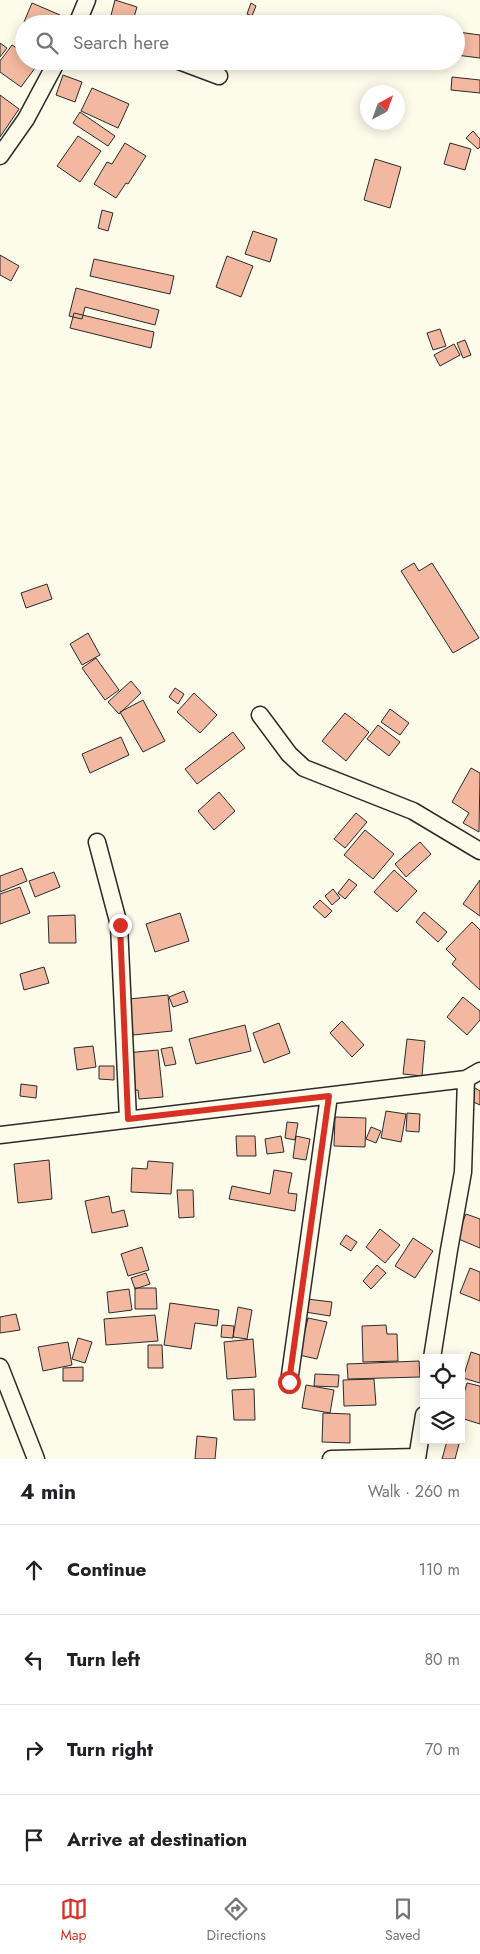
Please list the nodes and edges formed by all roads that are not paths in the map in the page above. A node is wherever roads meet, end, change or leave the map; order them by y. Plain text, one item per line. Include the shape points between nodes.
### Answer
1 (86, 0) edge
2 (81, 15) edge
3 (52, 70) edge
4 (203, 70) edge
5 (219, 76) dead end
6 (0, 156) edge
7 (260, 716) dead end
8 (97, 842) dead end
9 (480, 851) edge
10 (473, 1075) edge
11 (329, 1096) junction
12 (128, 1119) junction
13 (0, 1135) edge
14 (433, 1354) edge
15 (0, 1367) edge
16 (289, 1382) dead end
17 (420, 1440) edge
18 (417, 1458) edge
19 (36, 1459) edge
20 (330, 1459) edge

1 - 2 street
3 - 6 street via 26,120
4 - 5 street
7 - 9 street via 304,768 413,811
8 - 12 street via 120,925
10 - 11 street
10 - 14 street via 463,1172
11 - 12 street
11 - 16 street
12 - 13 street
15 - 19 street
17 - 18 street
18 - 20 street

